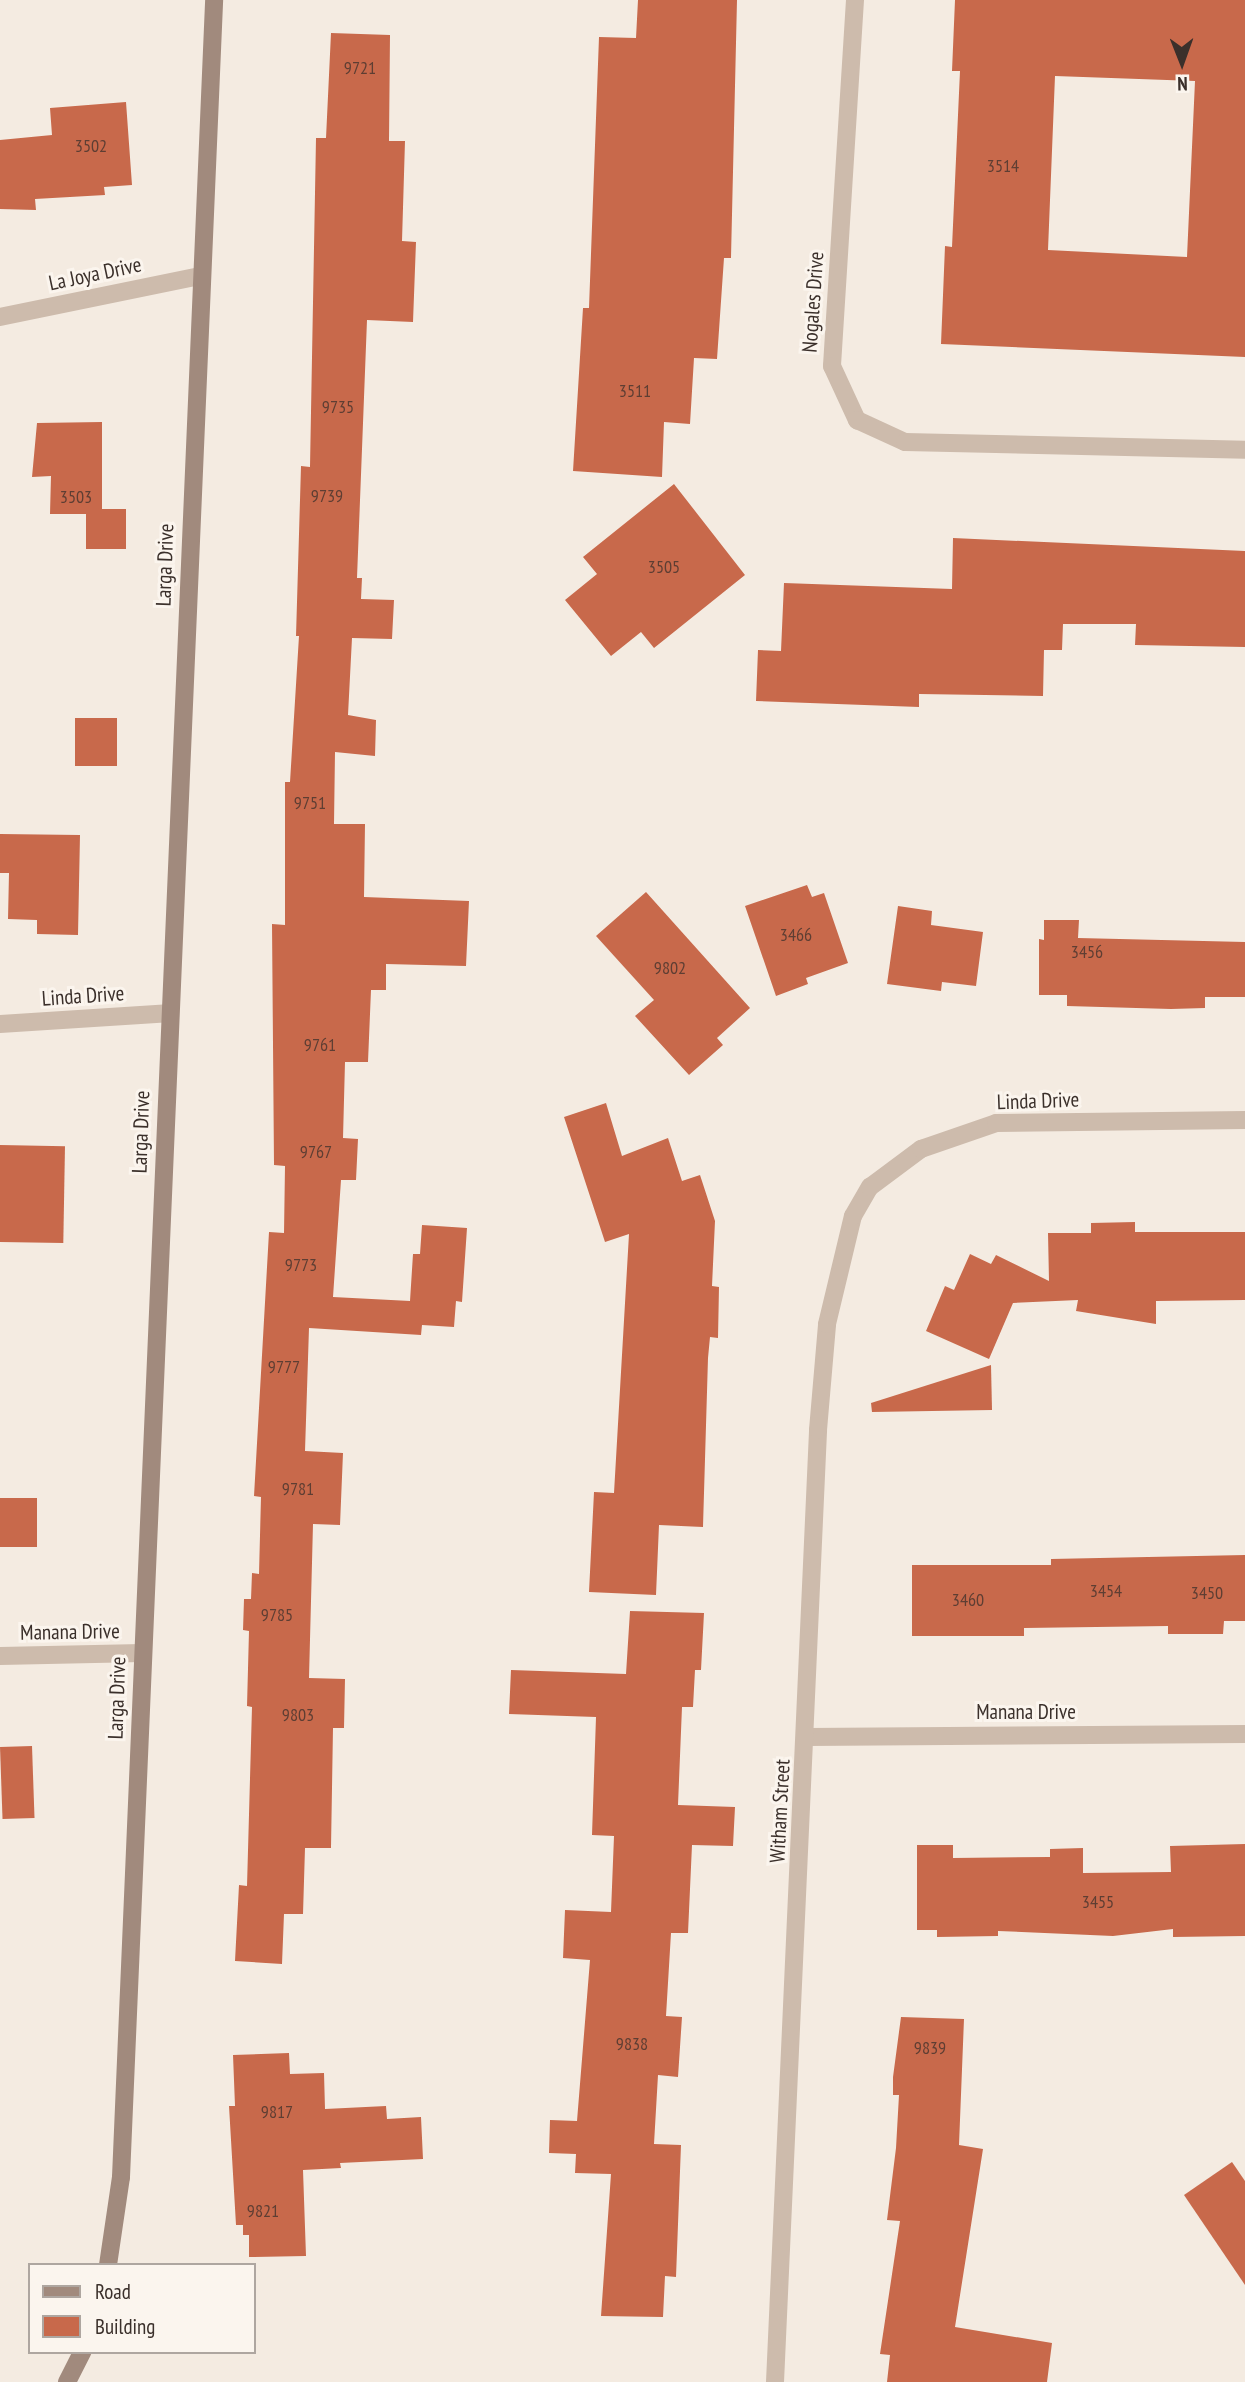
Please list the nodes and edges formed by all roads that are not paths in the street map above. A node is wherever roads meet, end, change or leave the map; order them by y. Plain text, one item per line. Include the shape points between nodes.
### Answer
1 (214, 0) edge
2 (855, 0) edge
3 (200, 276) junction
4 (0, 317) edge
5 (1245, 450) edge
6 (168, 1013) junction
7 (0, 1024) edge
8 (1245, 1120) edge
9 (844, 1243) joint
10 (142, 1653) junction
11 (0, 1656) edge
12 (1245, 1734) edge
13 (807, 1737) junction
14 (108, 2263) edge
15 (81, 2354) edge
16 (67, 2382) edge
17 (775, 2382) edge

1 - 3 street, Larga Drive
2 - 5 street, Nogales Drive via 832,366 858,420 905,442
3 - 4 street, La Joya Drive
3 - 6 street, Larga Drive
6 - 7 street, Linda Drive
6 - 10 street, Larga Drive
8 - 9 street, Linda Drive via 996,1123 921,1149 870,1187
9 - 13 street, Witham Street via 827,1324 818,1430
10 - 11 street, Manana Drive
10 - 14 street, Larga Drive via 121,2177
12 - 13 street, Manana Drive
13 - 17 street, Witham Street
15 - 16 street

